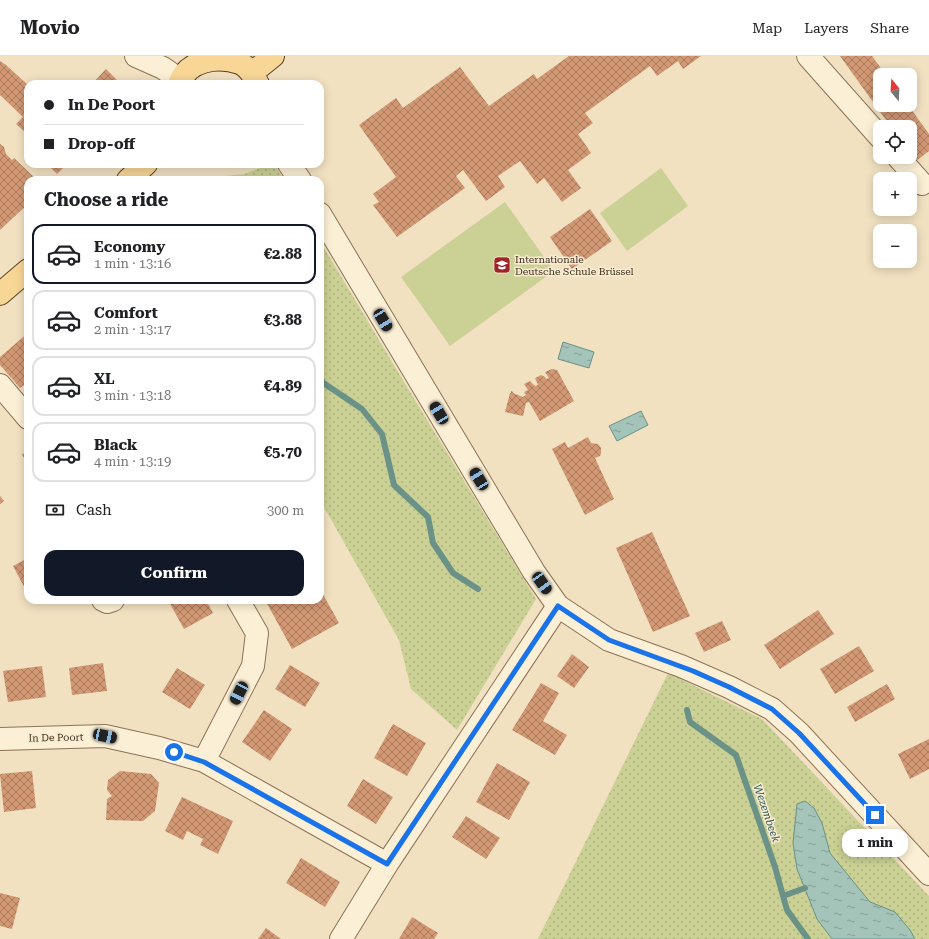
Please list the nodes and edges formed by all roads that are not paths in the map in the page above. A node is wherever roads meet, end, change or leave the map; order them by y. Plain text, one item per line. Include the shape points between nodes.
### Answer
1 (136, 56) edge
2 (273, 56) edge
3 (808, 56) edge
4 (255, 79) edge
5 (178, 80) edge
6 (181, 80) edge
7 (873, 129) edge
8 (904, 164) edge
9 (142, 168) edge
10 (132, 176) edge
11 (922, 184) dead end
12 (324, 221) edge
13 (24, 273) edge
14 (0, 294) edge
15 (0, 385) edge
16 (24, 413) edge
17 (240, 604) edge
18 (558, 606) junction
19 (0, 739) edge
20 (204, 762) junction
21 (387, 864) junction
22 (929, 874) edge
23 (341, 939) edge

1 - 5 street via 163,68
2 - 4 main road
3 - 7 street
4 - 6 main road via 241,63 213,58 200,61 189,69
8 - 11 street
9 - 10 main road
12 - 18 street via 534,572
13 - 14 main road
15 - 16 street
17 - 20 street via 258,633 253,666
18 - 21 street
18 - 22 street via 609,640 695,672 772,709 799,733
19 - 20 street, In De Poort via 105,736 159,748
20 - 21 street, In De Poort
21 - 23 street

